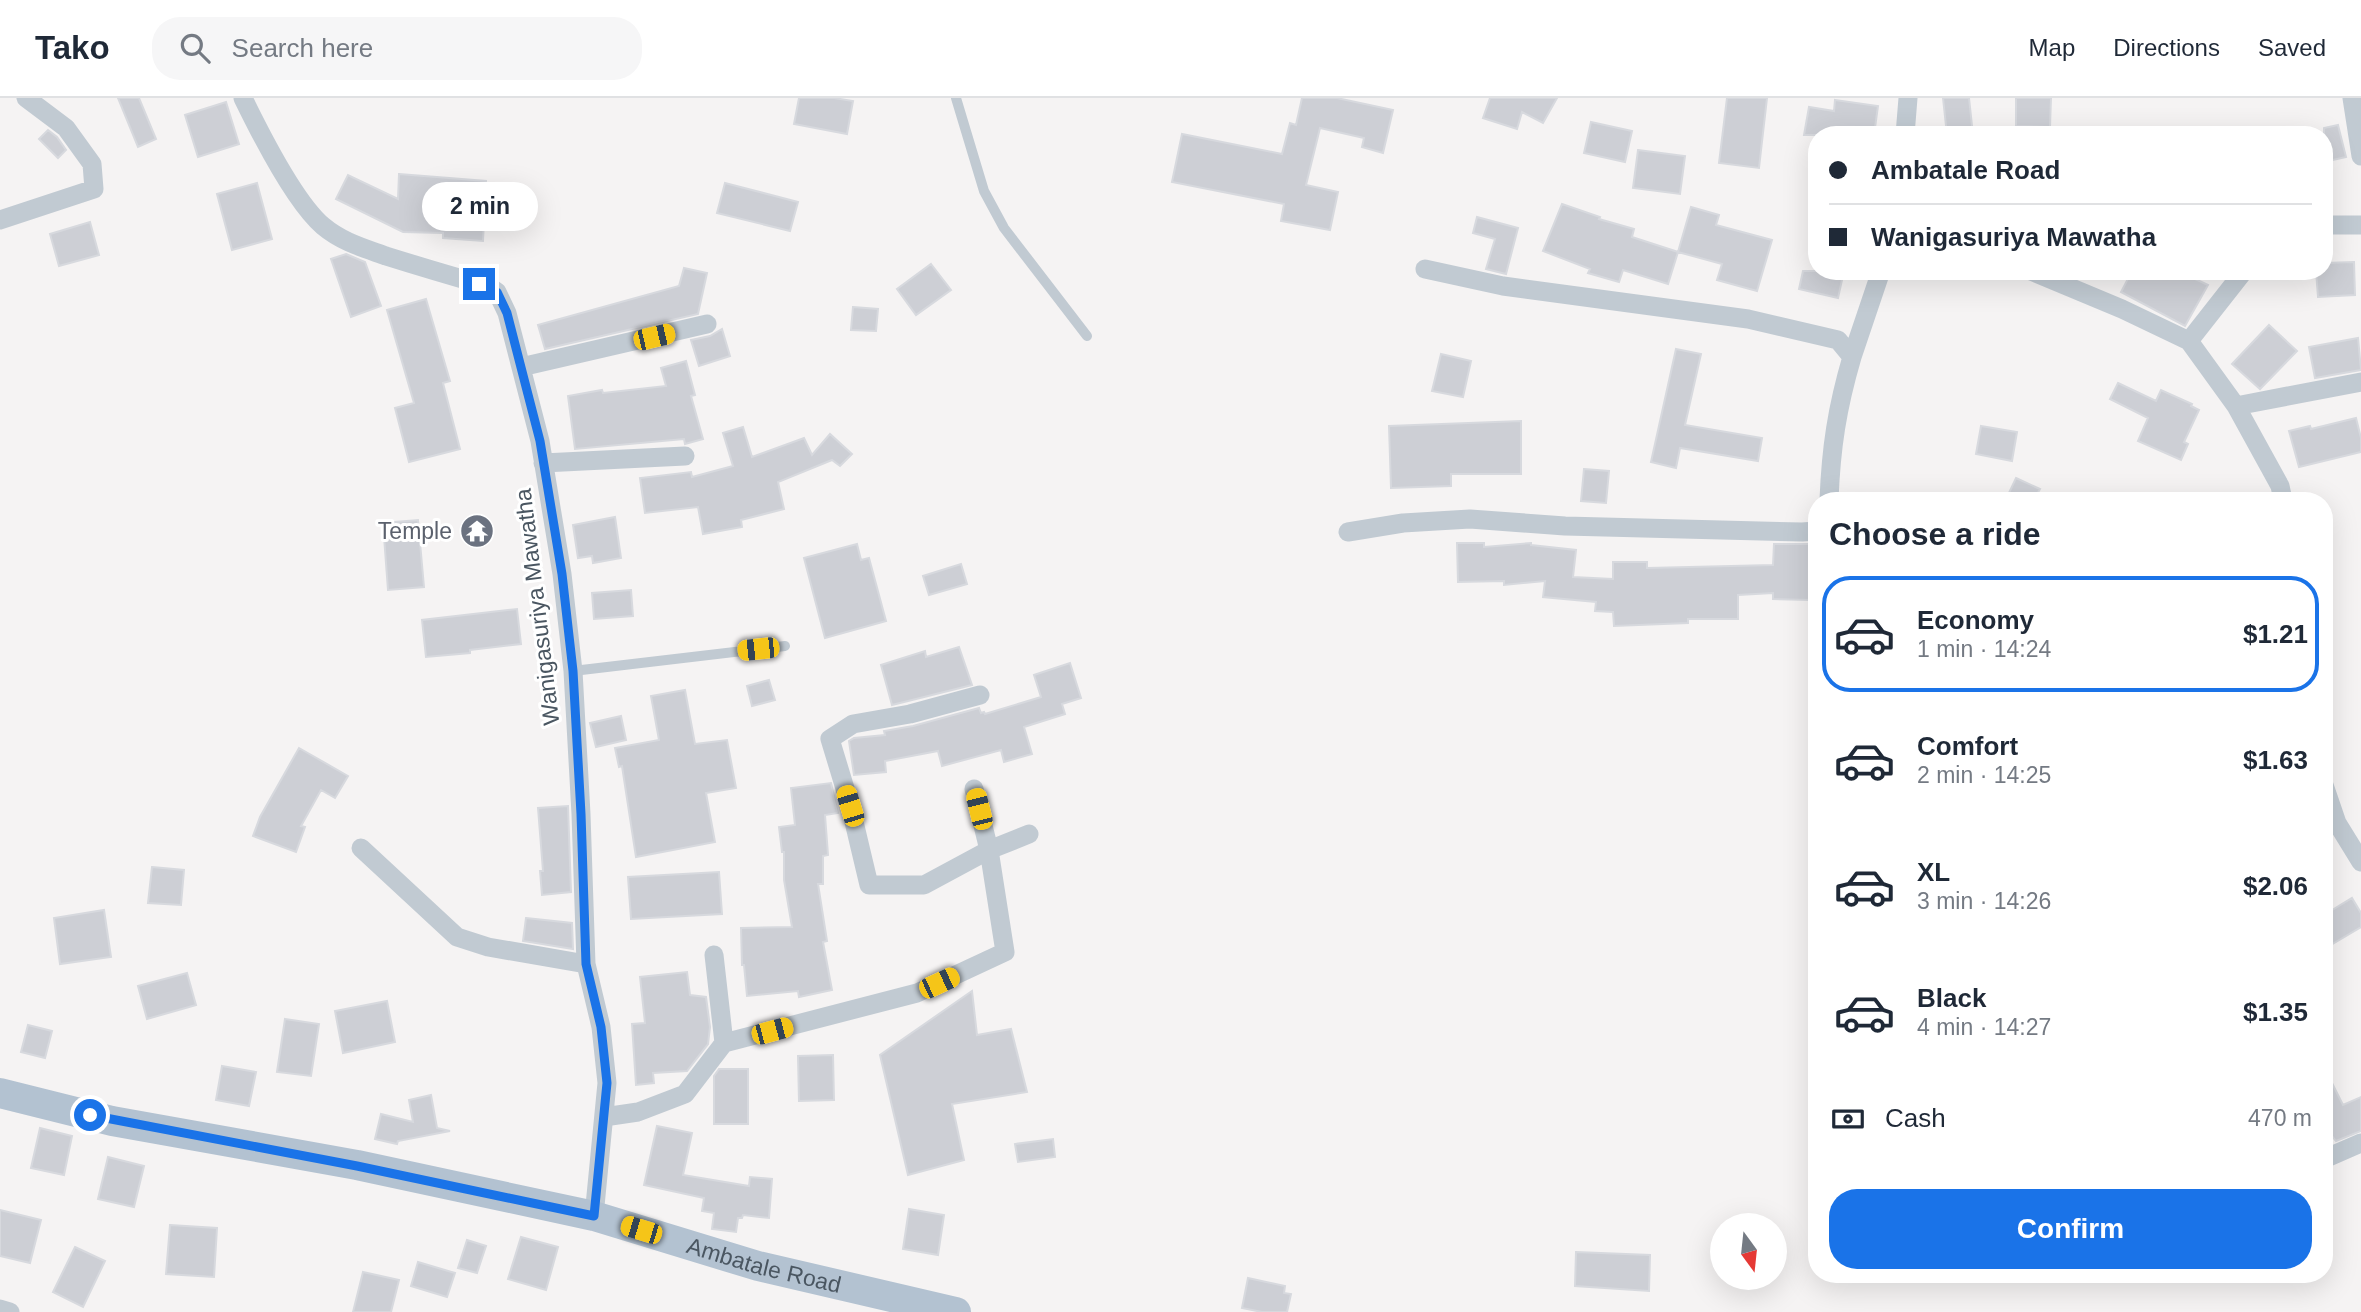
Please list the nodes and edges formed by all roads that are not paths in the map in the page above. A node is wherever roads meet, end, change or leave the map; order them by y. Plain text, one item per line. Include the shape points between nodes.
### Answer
1 (26, 98) edge
2 (243, 98) edge
3 (956, 98) edge
4 (1908, 98) edge
5 (2352, 98) edge
6 (1906, 126) edge
7 (2361, 156) edge
8 (0, 220) edge
9 (2333, 225) edge
10 (2361, 225) edge
11 (1425, 269) dead end
12 (1878, 280) edge
13 (2053, 280) edge
14 (2237, 280) edge
15 (707, 324) dead end
16 (1087, 336) dead end
17 (2189, 341) junction
18 (1852, 358) junction
19 (521, 367) junction
20 (2361, 382) edge
21 (2236, 406) junction
22 (685, 456) dead end
23 (544, 463) junction
24 (1829, 492) edge
25 (2281, 492) edge
26 (1348, 532) dead end
27 (1808, 532) edge
28 (785, 646) dead end
29 (573, 671) junction
30 (980, 695) dead end
31 (974, 789) dead end
32 (2333, 811) edge
33 (1029, 834) dead end
34 (361, 848) dead end
35 (989, 850) junction
36 (2359, 855) edge
37 (715, 955) dead end
38 (586, 964) junction
39 (724, 1044) junction
40 (0, 1093) edge
41 (604, 1117) junction
42 (2361, 1143) edge
43 (2333, 1155) edge
44 (594, 1216) junction
45 (0, 1309) edge
46 (10, 1312) edge
47 (956, 1312) edge

1 - 8 street via 66,128 92,164 94,189
2 - 19 street, Wanigasuriya Mawatha via 284,171 324,226 355,246 497,292
3 - 16 lane via 984,191 1004,228
4 - 6 street
5 - 7 street
9 - 10 street
11 - 18 street via 1503,286 1748,318 1838,340
12 - 18 street
13 - 17 street
14 - 17 street
15 - 19 street
17 - 21 street
18 - 24 street via 1838,404
19 - 23 street, Wanigasuriya Mawatha
20 - 21 street
21 - 25 street
22 - 23 street
23 - 29 street, Wanigasuriya Mawatha
26 - 27 street via 1470,519
28 - 29 lane
29 - 38 street, Wanigasuriya Mawatha
30 - 35 street via 852,724 830,739 869,885 924,885
31 - 35 street
32 - 36 street
33 - 35 street
34 - 38 street via 457,937
35 - 39 street via 1005,952 917,993
37 - 39 street
38 - 41 street, Wanigasuriya Mawatha via 601,1027 607,1083
39 - 41 street via 685,1094 638,1112
40 - 44 main road, Ambatale Road via 112,1121
41 - 44 street, Wanigasuriya Mawatha
42 - 43 street
44 - 47 main road, Ambatale Road via 758,1266
45 - 46 street

